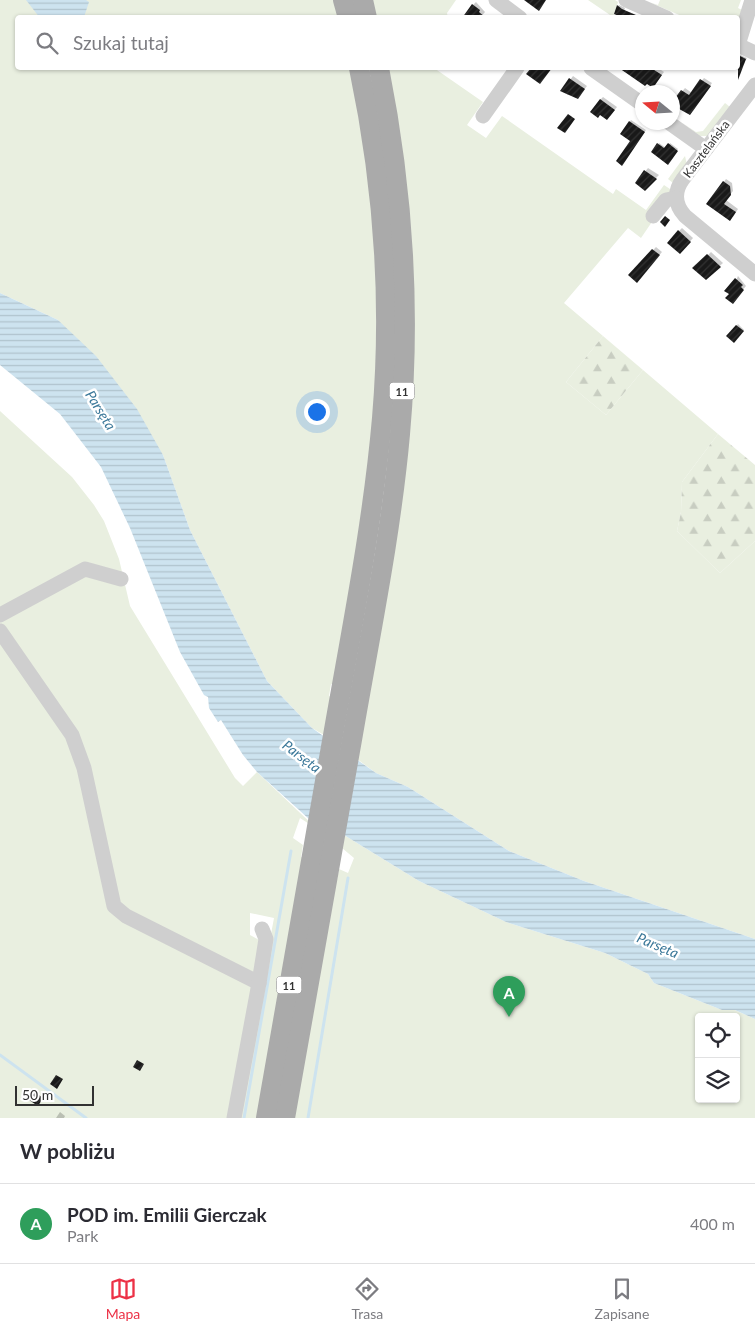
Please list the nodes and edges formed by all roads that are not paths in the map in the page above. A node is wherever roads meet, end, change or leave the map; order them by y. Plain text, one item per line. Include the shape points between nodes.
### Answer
1 (343, 0) edge
2 (363, 0) edge
3 (496, 0) edge
4 (626, 0) edge
5 (752, 0) edge
6 (347, 15) edge
7 (366, 15) edge
8 (516, 15) edge
9 (659, 15) edge
10 (740, 39) edge
11 (740, 46) edge
12 (755, 52) edge
13 (360, 70) edge
14 (378, 70) edge
15 (516, 70) edge
16 (594, 70) edge
17 (755, 86) edge
18 (635, 99) edge
19 (483, 116) dead end
20 (679, 130) edge
21 (706, 149) junction
22 (676, 198) junction
23 (652, 216) dead end
24 (755, 274) edge
25 (121, 579) dead end
26 (0, 615) edge
27 (0, 631) edge
28 (262, 929) dead end
29 (259, 983) junction
30 (234, 1118) edge
31 (266, 1118) edge
32 (285, 1118) edge

1 - 6 main road
2 - 7 main road
3 - 8 street
4 - 9 street
5 - 10 street
11 - 12 street
13 - 31 main road, 11 via 382,223 385,362 381,431 372,510
14 - 32 main road, 11 via 397,180 404,282 400,431 392,498
15 - 19 street
16 - 18 street
17 - 21 street, Kasztelańska
20 - 21 street
21 - 22 street, Kasztelańska via 680,183
22 - 23 street via 666,200
22 - 24 street via 678,208 685,216
25 - 26 street via 85,569
27 - 29 street via 72,735 84,768 114,906 126,916
28 - 29 street via 266,939
29 - 30 street

